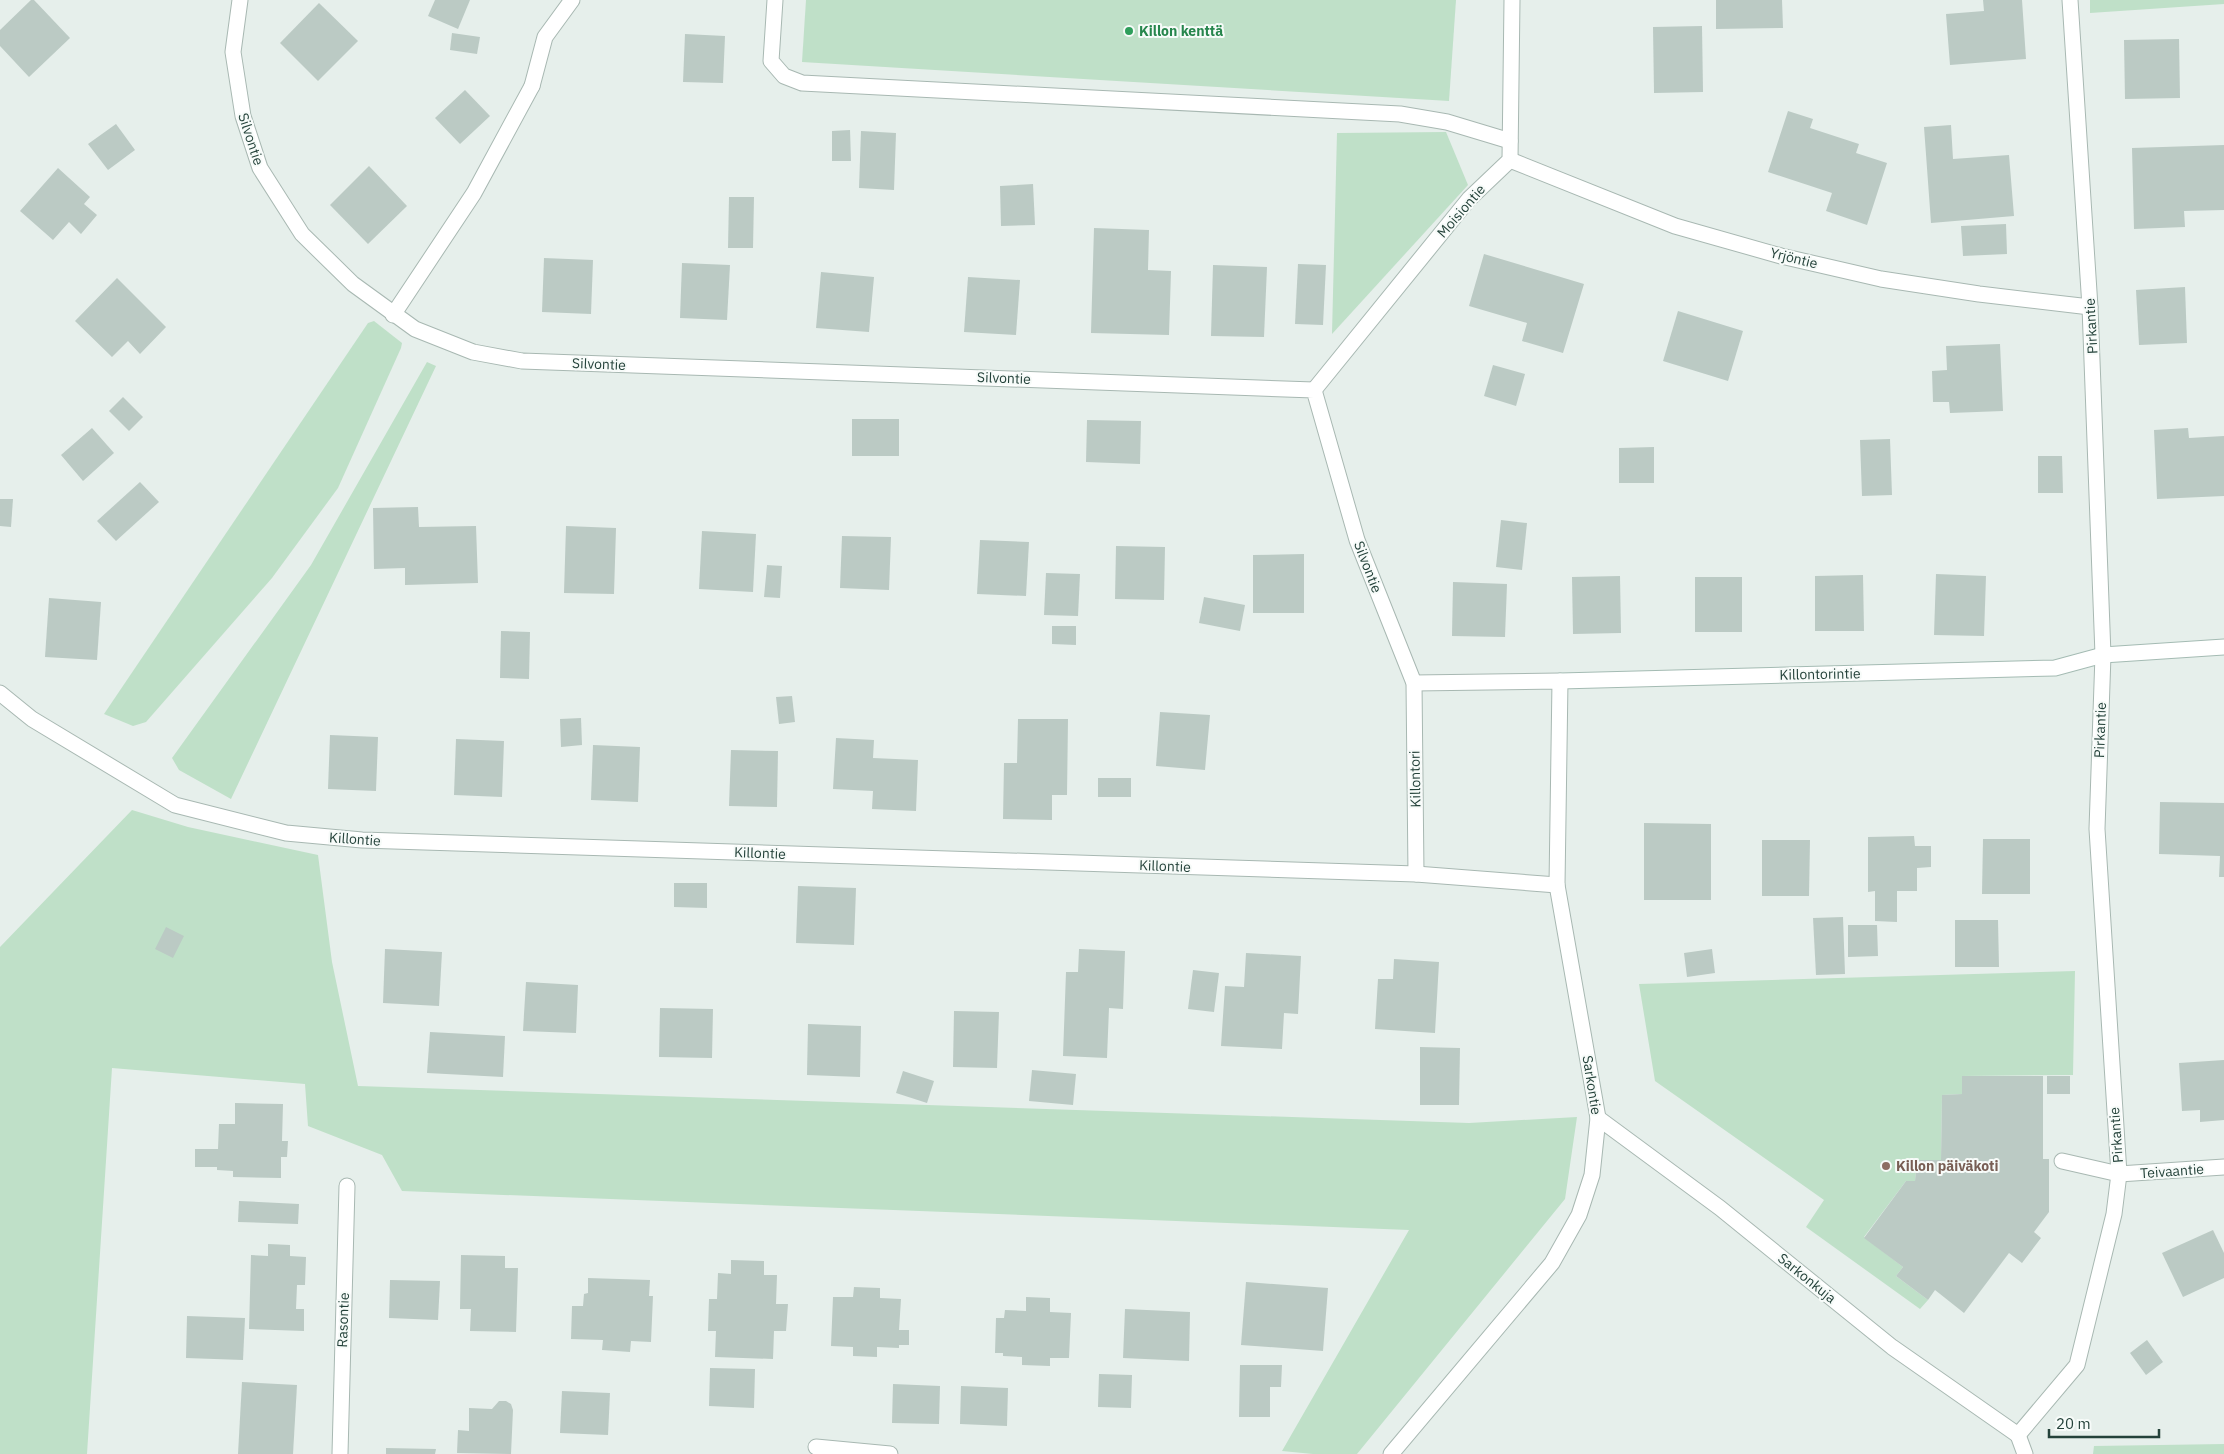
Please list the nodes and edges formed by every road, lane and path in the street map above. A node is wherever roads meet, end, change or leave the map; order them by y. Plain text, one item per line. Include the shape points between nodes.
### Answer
1 (240, 0) edge
2 (572, 0) edge
3 (775, 0) edge
4 (1512, 0) edge
5 (2070, 0) edge
6 (1510, 141) junction
7 (1510, 160) junction
8 (2090, 307) junction
9 (394, 315) junction
10 (1314, 390) junction
11 (2224, 646) edge
12 (2103, 655) junction
13 (1560, 681) junction
14 (1414, 683) junction
15 (0, 693) edge
16 (1416, 874) junction
17 (1556, 885) junction
18 (1598, 1118) junction
19 (2062, 1161) dead end
20 (2224, 1167) edge
21 (2119, 1174) junction
22 (347, 1186) dead end
23 (2018, 1435) junction
24 (816, 1447) dead end
25 (340, 1454) edge
26 (890, 1454) edge
27 (1391, 1454) edge
28 (2025, 1454) edge

1 - 9 street, Silvontie via 233,52 242,116 260,168 302,234 353,284
2 - 9 street via 545,36 532,86 474,192
3 - 6 street via 771,61 784,76 802,83 1400,114 1447,122
4 - 6 street
5 - 8 street, Pirkantie
6 - 7 street
7 - 8 street, Yrjöntie via 1676,226 1781,256 1881,279
7 - 10 street, Moisiontie via 1469,199
8 - 12 street, Pirkantie
9 - 10 street, Silvontie via 415,329 474,352 522,361
10 - 14 street, Silvontie via 1357,540
11 - 12 street, Killontorintie
12 - 13 street, Killontorintie via 2055,668
12 - 21 street, Pirkantie via 2097,829
13 - 14 street, Killontorintie
13 - 17 street, Sarkontie
14 - 16 street, Killontori
15 - 16 street, Killontie via 32,719 175,804 286,833 381,841
16 - 17 street, Killontie
17 - 18 street, Sarkontie
18 - 23 street, Sarkonkuja via 1720,1208 1892,1347
18 - 27 street, Sarkontie via 1592,1175 1579,1215 1552,1263
19 - 21 street, Teivaantie
20 - 21 street, Teivaantie
21 - 23 street, Pirkantie via 2114,1214 2077,1365
22 - 25 street, Rasontie
23 - 28 street
24 - 26 street

